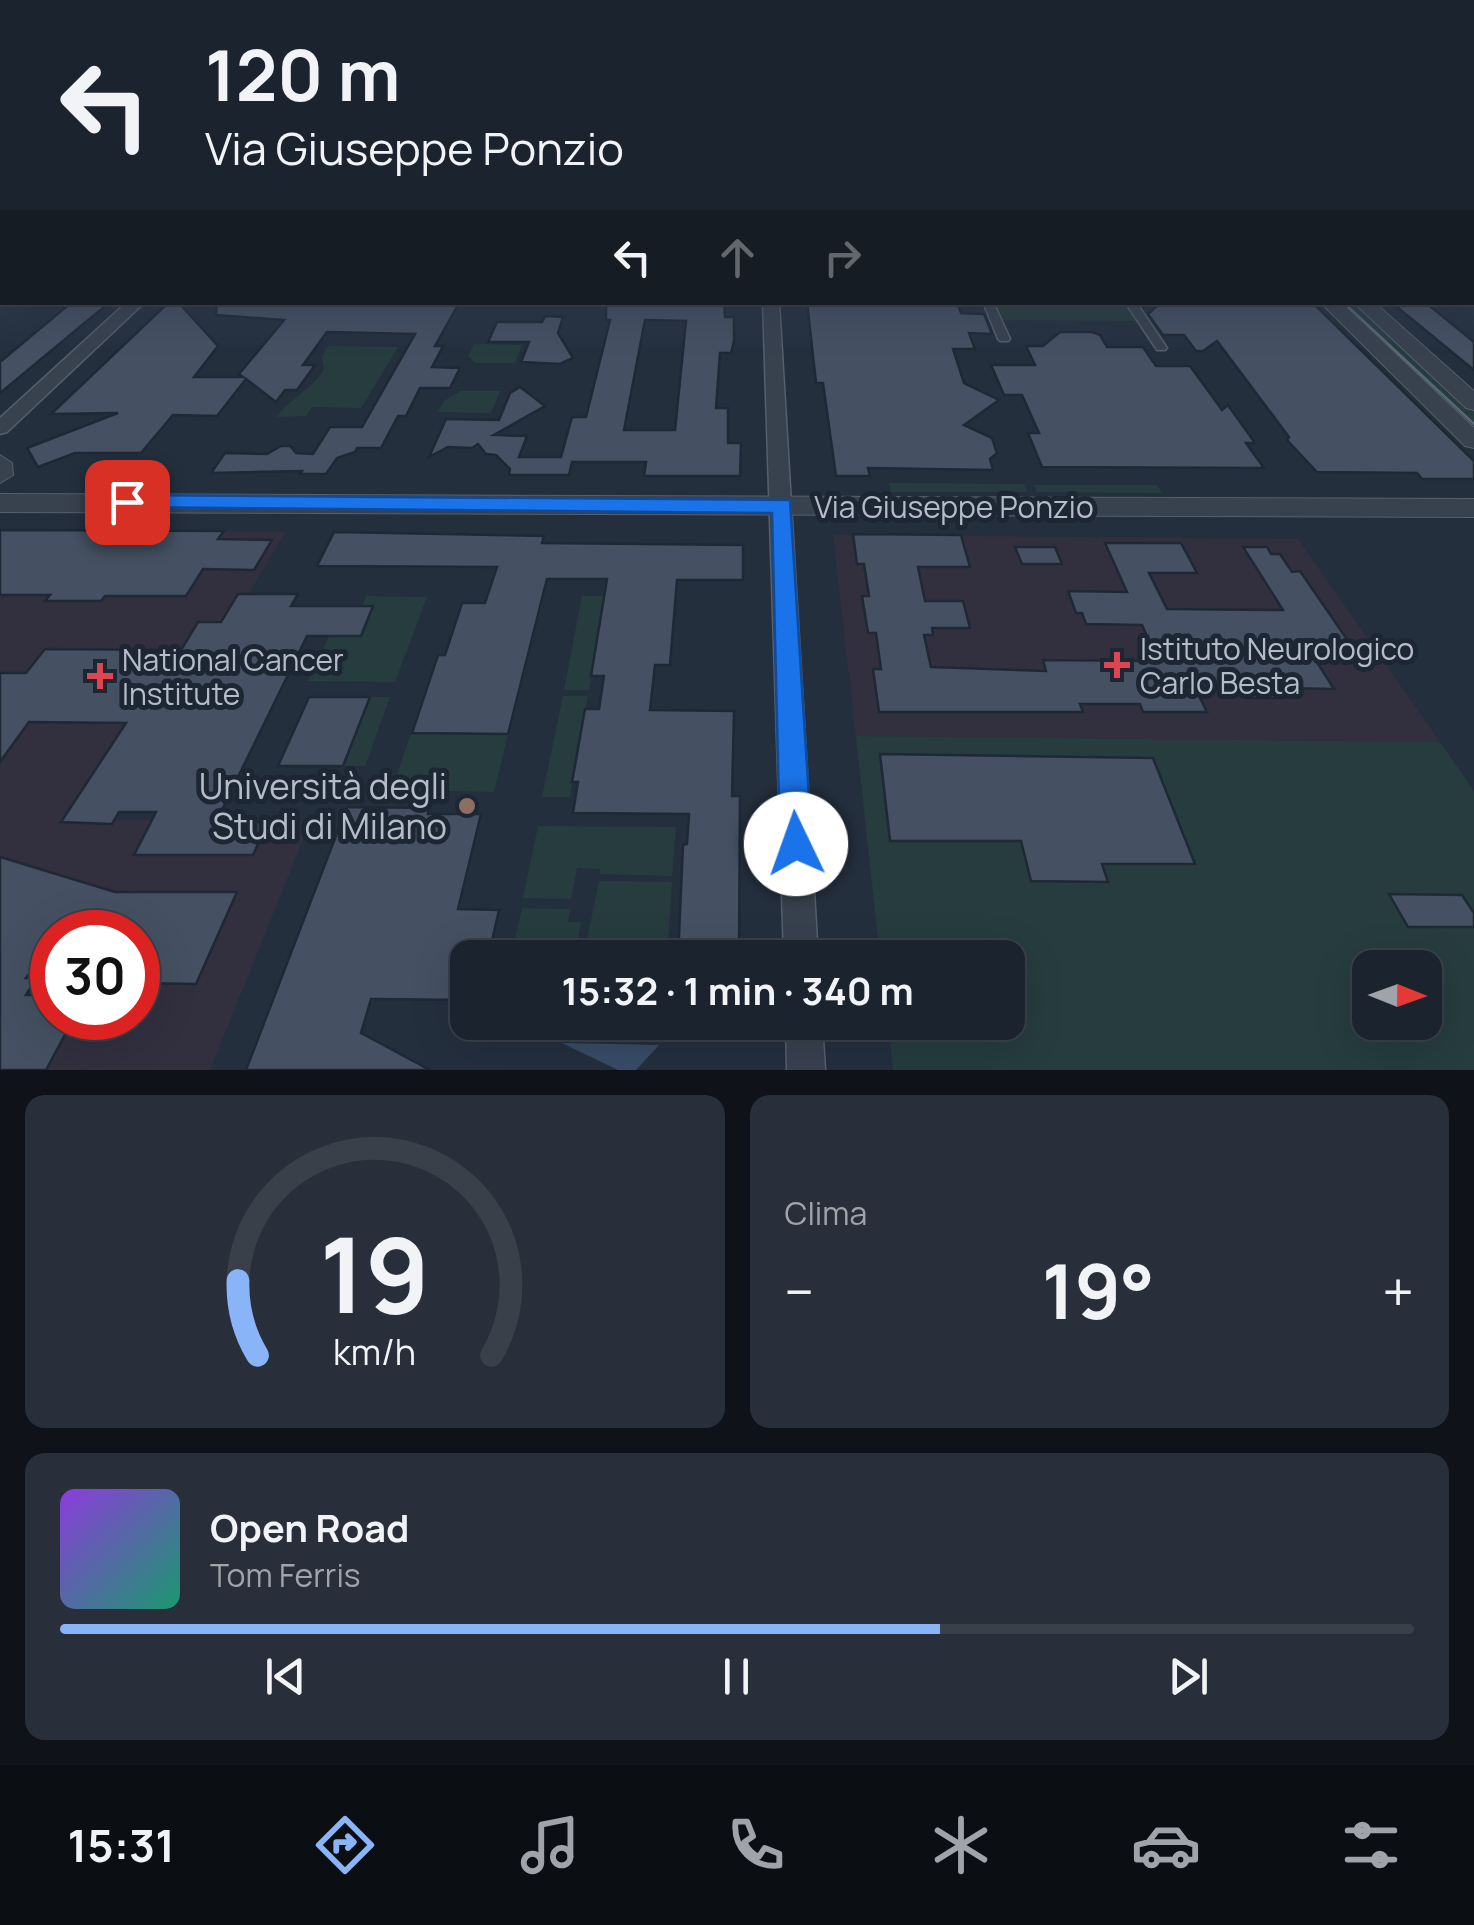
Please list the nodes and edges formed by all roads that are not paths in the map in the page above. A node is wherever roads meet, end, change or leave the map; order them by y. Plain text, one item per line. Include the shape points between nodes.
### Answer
1 (134, 305) edge
2 (771, 305) edge
3 (989, 305) edge
4 (1132, 305) edge
5 (1332, 305) edge
6 (1365, 305) edge
7 (1004, 339) dead end
8 (1161, 348) dead end
9 (1474, 403) edge
10 (0, 428) edge
11 (1474, 441) edge
12 (0, 463) edge
13 (0, 475) edge
14 (4, 500) edge
15 (782, 506) junction
16 (1474, 508) edge
17 (800, 940) edge
18 (805, 1040) edge
19 (806, 1070) edge

1 - 10 street
2 - 15 street
3 - 7 street
4 - 8 street
5 - 11 street
6 - 9 street
12 - 13 street
14 - 15 street, Via Giuseppe Ponzio
15 - 16 street, Via Giuseppe Ponzio
15 - 17 street
18 - 19 street

